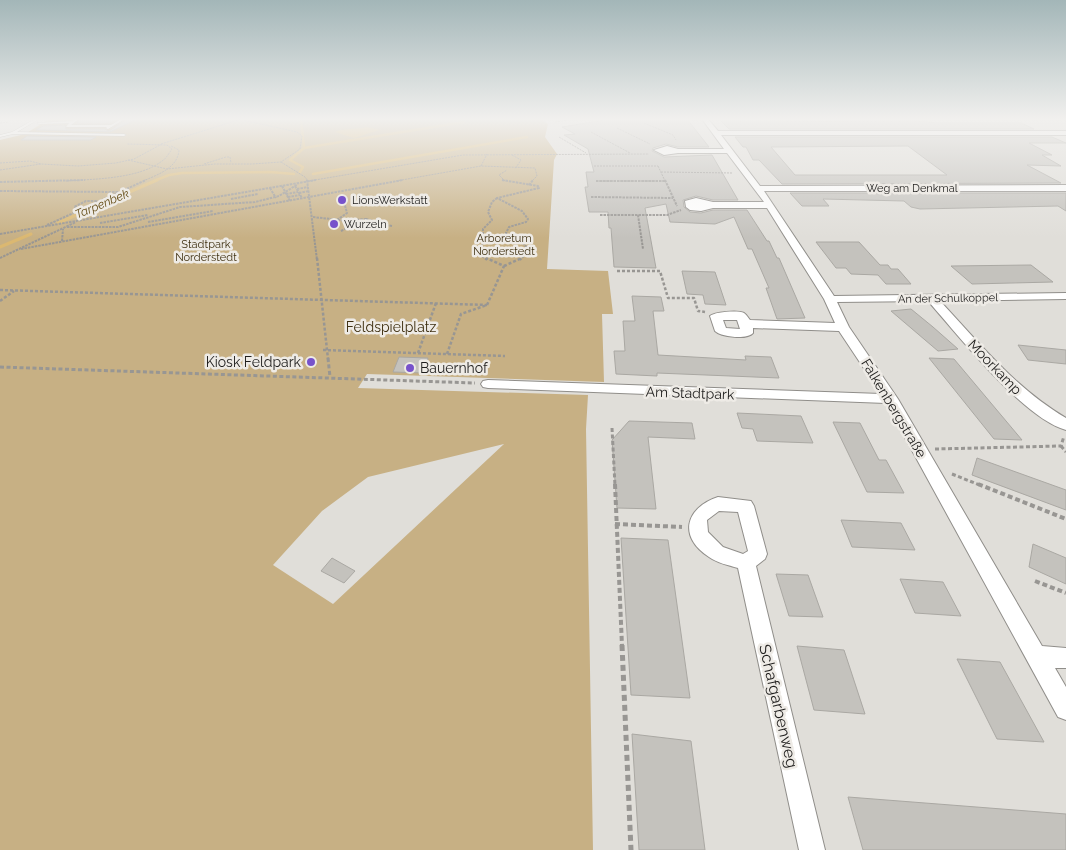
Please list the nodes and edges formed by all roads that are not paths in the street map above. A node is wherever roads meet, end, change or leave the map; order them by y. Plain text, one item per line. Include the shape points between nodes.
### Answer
1 (735, 159) edge
2 (1066, 188) edge
3 (758, 189) junction
4 (714, 205) dead end
5 (770, 205) junction
6 (1066, 296) edge
7 (932, 299) junction
8 (830, 300) junction
9 (716, 316) road end
10 (843, 327) junction
11 (488, 384) road end
12 (891, 399) junction
13 (1066, 427) edge
14 (746, 563) junction
15 (1036, 656) junction
16 (1066, 658) edge
17 (1066, 709) edge
18 (812, 850) edge

1 - 3 street, Falkenbergstraße
2 - 3 street, Weg am Denkmal
3 - 5 street, Falkenbergstraße
4 - 5 street
5 - 8 street, Falkenbergstraße
6 - 7 street, An der Schulkoppel
7 - 8 street, An der Schulkoppel
7 - 13 street, Moorkamp via 1014,388
8 - 10 street, Falkenbergstraße
9 - 10 street via 721,331 747,332 746,324
10 - 12 street, Falkenbergstraße
11 - 12 street, Am Stadtpark
12 - 15 street, Falkenbergstraße
14 - 14 street via 717,552 700,537 697,528 702,512 709,507 729,504 745,506 758,554
14 - 18 street, Schafgarbenweg
15 - 16 street
15 - 17 street, Falkenbergstraße

